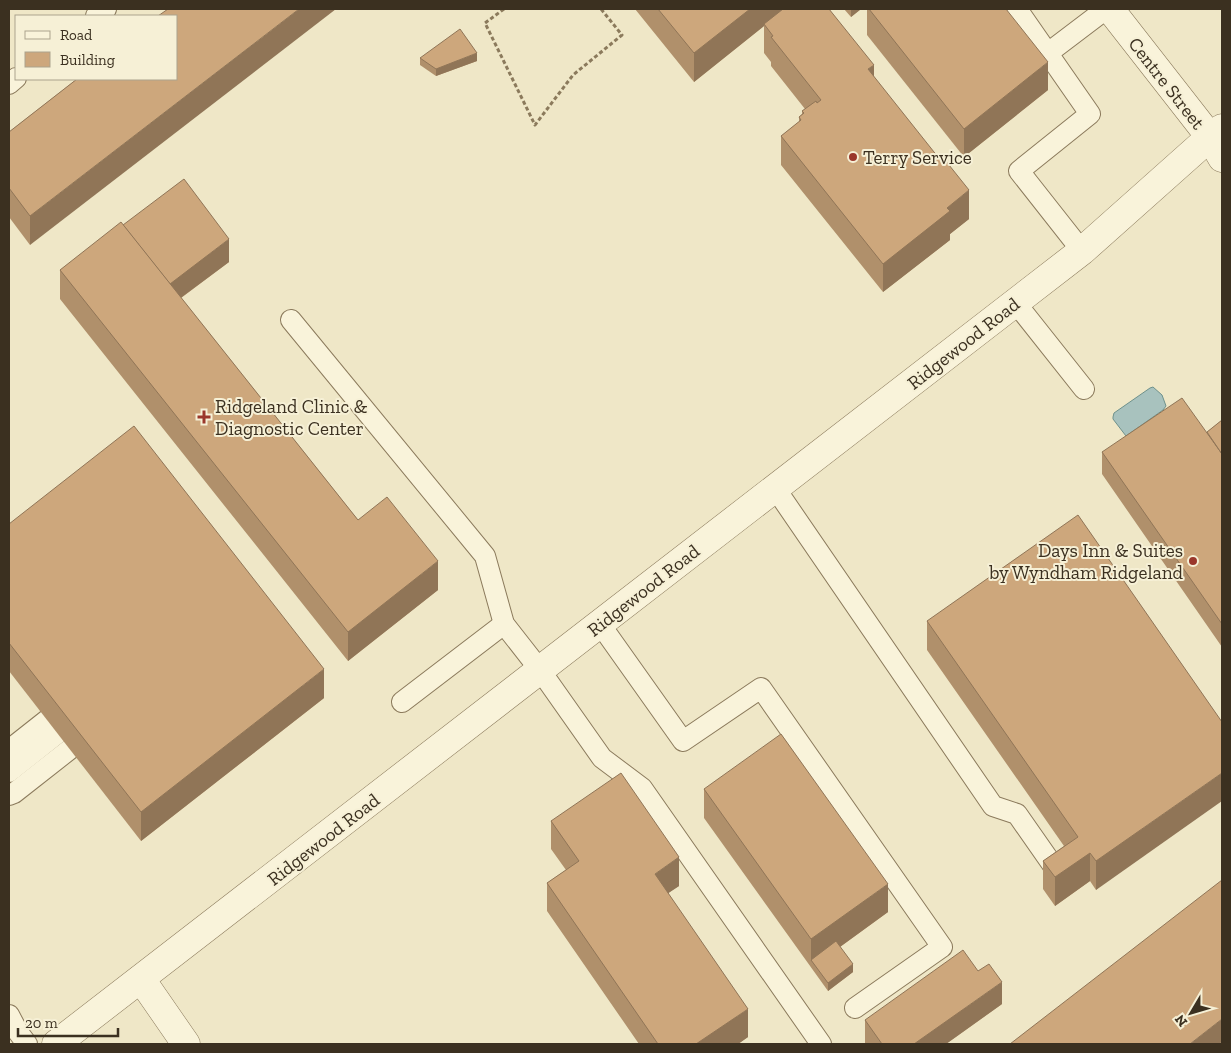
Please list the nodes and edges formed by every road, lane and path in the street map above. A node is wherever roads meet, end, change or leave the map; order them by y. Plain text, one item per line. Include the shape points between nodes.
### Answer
1 (504, 9) edge
2 (600, 9) edge
3 (1016, 9) edge
4 (1106, 9) edge
5 (1110, 9) edge
6 (1048, 53) junction
7 (1218, 141) edge
8 (1082, 250) junction
9 (1015, 302) junction
10 (291, 320) dead end
11 (1084, 390) dead end
12 (775, 488) junction
13 (504, 624) junction
14 (600, 624) junction
15 (540, 670) junction
16 (402, 702) dead end
17 (58, 734) junction
18 (9, 750) edge
19 (9, 772) edge
20 (9, 795) edge
21 (1061, 877) edge
22 (141, 980) junction
23 (855, 1008) dead end
24 (9, 1016) edge
25 (26, 1044) edge
26 (56, 1044) edge
27 (186, 1044) edge
28 (820, 1044) edge

1 - 2 path via 485,23 535,125 574,75 622,35
3 - 6 lane
4 - 6 lane
5 - 7 street, Centre Street
6 - 8 lane via 1090,114 1019,171
7 - 8 street, Ridgewood Road
8 - 9 street, Ridgewood Road
9 - 11 lane
9 - 12 street, Ridgewood Road
10 - 13 lane via 485,556
12 - 14 street, Ridgewood Road
12 - 21 lane via 993,806 1017,814
13 - 15 lane
13 - 16 lane
14 - 15 street, Ridgewood Road
14 - 23 lane via 683,741 760,688 942,947
15 - 22 street, Ridgewood Road
15 - 28 lane via 602,758 642,788
17 - 18 lane
17 - 19 lane
17 - 20 lane via 14,793
22 - 26 street, Ridgewood Road
22 - 27 street
24 - 25 lane

